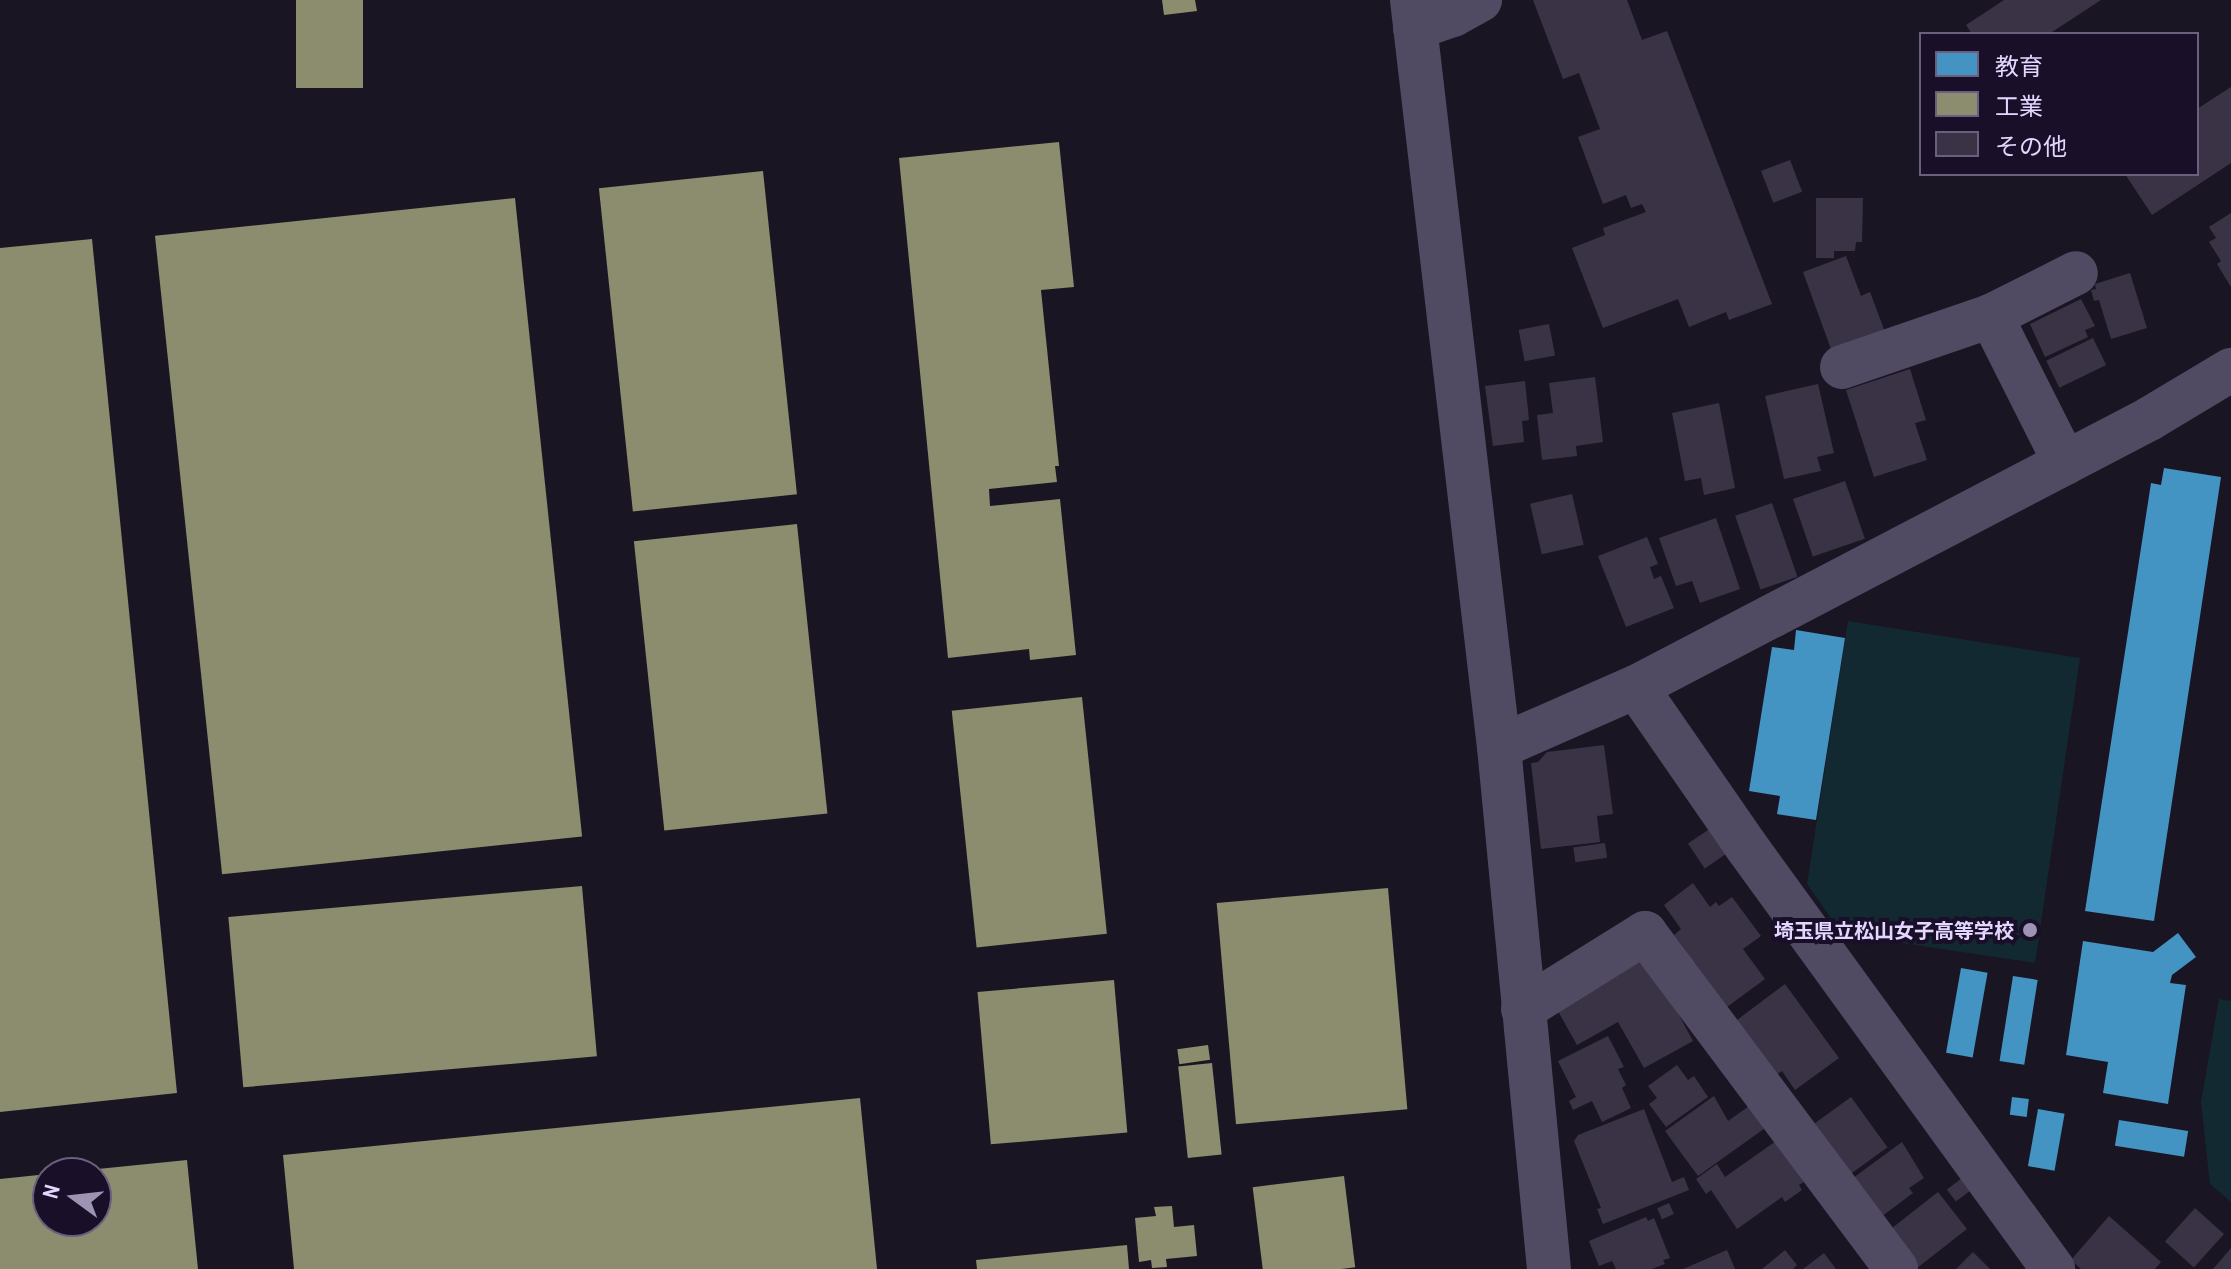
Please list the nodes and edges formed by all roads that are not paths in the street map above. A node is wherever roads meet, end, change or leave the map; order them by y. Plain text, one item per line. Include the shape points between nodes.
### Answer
1 (1480, 0) edge
2 (1413, 14) edge
3 (2076, 273) dead end
4 (1991, 316) junction
5 (1842, 367) dead end
6 (2231, 370) edge
7 (2065, 463) junction
8 (1636, 687) junction
9 (1499, 747) junction
10 (1523, 1009) junction
11 (1549, 1269) edge
12 (1896, 1269) edge
13 (2053, 1269) edge

1 - 2 street via 1453,15
2 - 9 street
3 - 4 street
4 - 5 street
4 - 7 street
6 - 7 street
7 - 8 street
8 - 9 street
8 - 13 street
9 - 10 street
10 - 11 street
10 - 12 street via 1645,933

